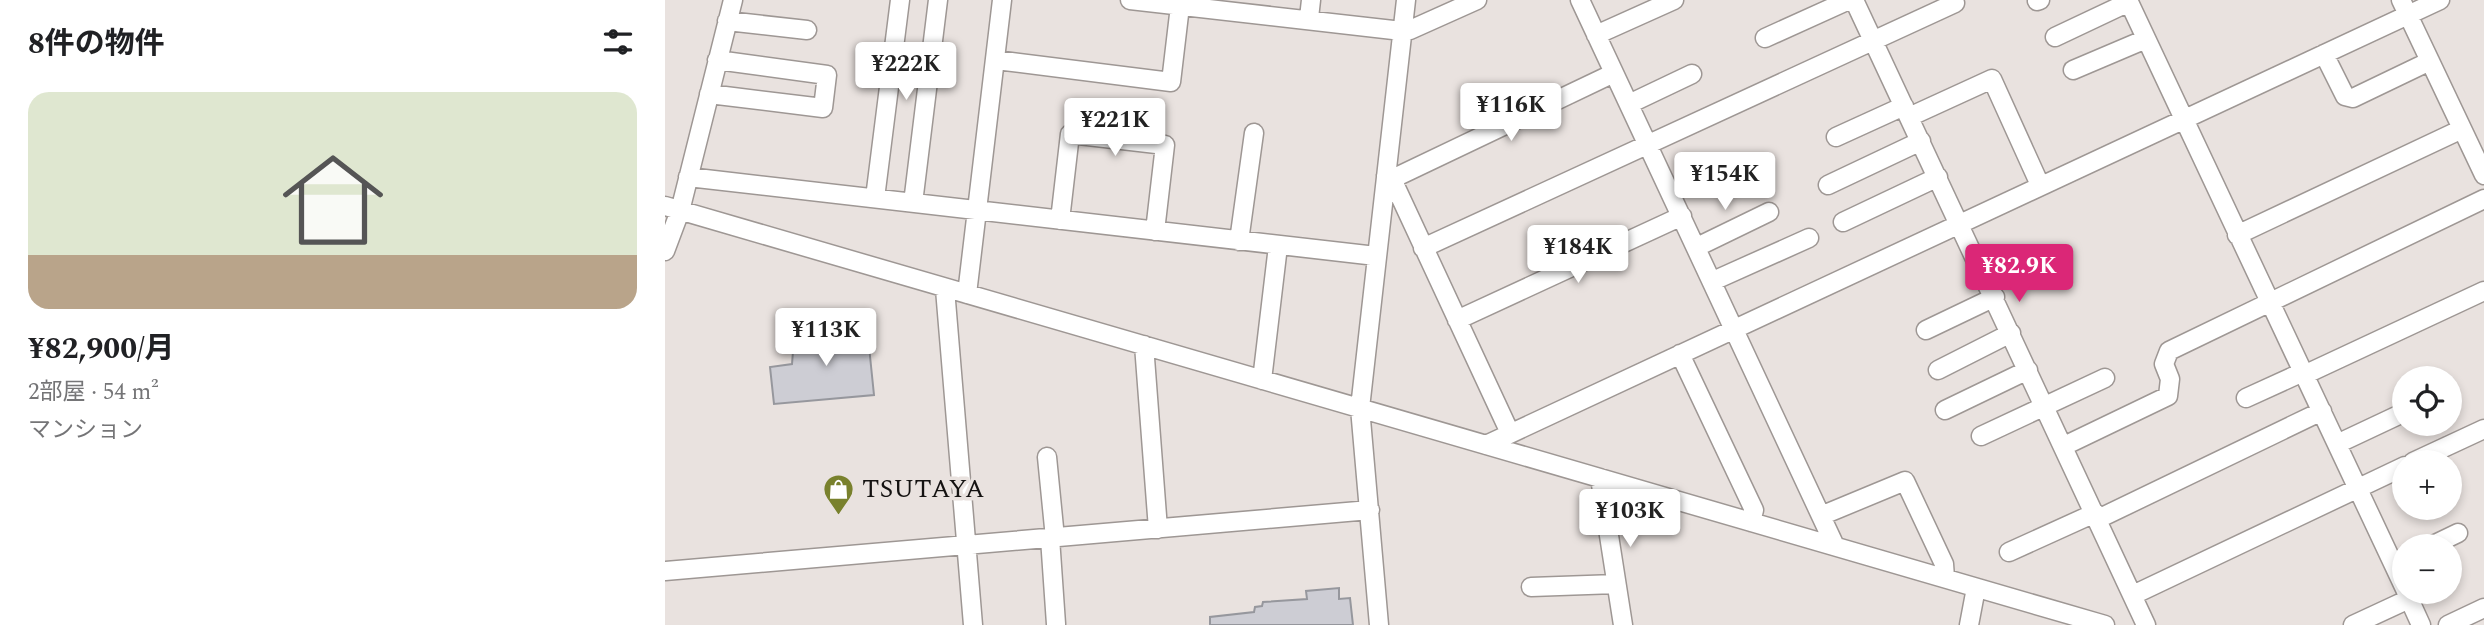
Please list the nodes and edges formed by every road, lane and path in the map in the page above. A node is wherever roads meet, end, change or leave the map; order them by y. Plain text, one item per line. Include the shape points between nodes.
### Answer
1 (733, 0) edge
2 (900, 0) edge
3 (938, 0) edge
4 (1002, 0) edge
5 (1130, 0) edge
6 (1311, 0) edge
7 (1406, 0) edge
8 (1477, 0) edge
9 (1580, 0) edge
10 (1674, 0) edge
11 (1849, 0) edge
12 (1854, 0) edge
13 (1954, 0) edge
14 (2440, 0) edge
15 (2128, 1) edge
16 (1180, 6) junction
17 (1244, 6) edge
18 (2404, 8) edge
19 (1309, 18) junction
20 (727, 21) junction
21 (807, 30) dead end
22 (1402, 31) junction
23 (1596, 36) junction
24 (2055, 37) dead end
25 (1765, 38) dead end
26 (2146, 38) junction
27 (1873, 40) junction
28 (2324, 54) junction
29 (717, 60) junction
30 (996, 60) junction
31 (2430, 61) junction
32 (2073, 71) dead end
33 (1614, 73) junction
34 (1692, 74) dead end
35 (709, 94) junction
36 (1629, 104) junction
37 (1907, 112) junction
38 (2184, 120) junction
39 (2462, 129) junction
40 (1254, 133) dead end
41 (1836, 137) dead end
42 (1921, 141) junction
43 (1649, 145) junction
44 (2484, 174) edge
45 (688, 177) junction
46 (1938, 177) junction
47 (1389, 178) junction
48 (1828, 185) dead end
49 (2041, 185) junction
50 (875, 198) junction
51 (2484, 200) edge
52 (913, 203) junction
53 (673, 208) edge
54 (977, 209) junction
55 (1769, 212) dead end
56 (1682, 216) junction
57 (1060, 220) junction
58 (1843, 222) dead end
59 (1959, 222) junction
60 (1155, 231) junction
61 (2237, 235) junction
62 (1809, 238) dead end
63 (1239, 241) junction
64 (1278, 246) junction
65 (1697, 247) junction
66 (1423, 248) junction
67 (665, 251) edge
68 (1376, 256) junction
69 (1713, 281) junction
70 (945, 289) junction
71 (2484, 291) edge
72 (967, 294) junction
73 (1994, 297) junction
74 (2270, 303) junction
75 (1457, 320) junction
76 (1736, 328) junction
77 (1926, 330) dead end
78 (2011, 333) junction
79 (1143, 345) junction
80 (1680, 354) junction
81 (1938, 370) dead end
82 (2028, 370) junction
83 (2304, 373) junction
84 (2105, 378) dead end
85 (1262, 380) junction
86 (2246, 398) dead end
87 (2045, 405) junction
88 (1360, 408) junction
89 (1945, 410) dead end
90 (2322, 411) junction
91 (2392, 418) edge
92 (2484, 429) edge
93 (1510, 433) junction
94 (1982, 436) dead end
95 (2337, 444) junction
96 (1486, 445) junction
97 (2064, 446) junction
98 (2439, 450) edge
99 (1047, 457) dead end
100 (2392, 472) edge
101 (1600, 478) junction
102 (2358, 488) junction
103 (1370, 510) junction
104 (1823, 515) junction
105 (2096, 516) junction
106 (1751, 522) junction
107 (1158, 529) junction
108 (1053, 538) junction
109 (966, 546) junction
110 (1835, 546) junction
111 (2392, 549) edge
112 (2009, 552) dead end
113 (665, 572) edge
114 (1945, 578) junction
115 (1616, 584) junction
116 (1531, 587) dead end
117 (1976, 588) junction
118 (2133, 595) junction
119 (2392, 601) edge
120 (2411, 604) edge
121 (2484, 608) edge
122 (1056, 624) edge
123 (973, 625) edge
124 (1379, 625) edge
125 (1626, 625) edge
126 (1969, 625) edge
127 (2105, 625) edge
128 (2146, 625) edge
129 (2353, 625) edge
130 (2421, 625) edge
131 (2448, 625) edge

1 - 20 street
2 - 50 street
3 - 52 street
4 - 30 street
5 - 16 street
6 - 19 street
7 - 22 street
8 - 22 street
9 - 23 street
10 - 23 street
11 - 25 street
12 - 27 street
13 - 27 street
14 - 18 street
15 - 24 street
15 - 26 street
16 - 17 street
16 - 30 street via 1171,82
17 - 19 street
18 - 28 street
18 - 31 street
19 - 22 street
20 - 21 street
20 - 29 street
22 - 47 street
23 - 33 street
26 - 32 street
26 - 38 street
27 - 37 street
27 - 43 street
28 - 31 street via 2345,96 2353,98
28 - 38 street
29 - 35 street
29 - 35 street via 827,75 824,108
30 - 54 street
31 - 39 street
33 - 36 street
33 - 47 street
34 - 36 street
35 - 45 street
36 - 43 street
37 - 41 street
37 - 42 street
37 - 49 street via 1991,79
38 - 49 street
38 - 61 street
39 - 44 street
39 - 61 street
40 - 63 street
42 - 46 street
42 - 48 street
43 - 56 street
43 - 66 street
45 - 50 street
45 - 53 street
46 - 58 street
46 - 59 street
47 - 66 street
47 - 68 street
49 - 59 street
50 - 52 street
51 - 74 street
52 - 54 street
53 - 67 street
53 - 70 street
54 - 57 street
54 - 72 street
55 - 65 street
56 - 65 street
56 - 75 street
57 - 60 street
57 - 60 street via 1070,134 1164,145
59 - 73 street
59 - 76 street
60 - 63 street
61 - 74 street
62 - 69 street
63 - 64 street
64 - 68 street
64 - 85 street
65 - 69 street
66 - 75 street
68 - 88 street
69 - 76 street
70 - 72 street
70 - 109 street
71 - 83 street
72 - 79 street
73 - 77 street
73 - 78 street
74 - 83 street
74 - 97 street via 2169,351 2164,364 2170,379 2168,396
75 - 93 street
76 - 80 street
76 - 104 street
78 - 81 street
78 - 82 street
79 - 85 street
79 - 107 street
80 - 93 street
80 - 106 street via 1754,510
82 - 87 street
82 - 89 street
83 - 86 street
83 - 90 street
84 - 87 street
85 - 88 street
87 - 94 street
87 - 97 street
88 - 96 street
88 - 103 street
90 - 95 street
90 - 105 street
91 - 95 street
92 - 98 street
93 - 96 street
95 - 102 street
96 - 101 street
97 - 105 street
99 - 108 street
100 - 102 street
101 - 106 street
101 - 115 street
102 - 111 street
102 - 118 street
103 - 107 street
103 - 124 street
104 - 110 street
104 - 114 street via 1905,481 1944,564
105 - 112 street
105 - 118 street
106 - 110 street
107 - 108 street
108 - 109 street
108 - 122 street
109 - 113 street
109 - 123 street
110 - 114 street
114 - 117 street
115 - 116 street
115 - 125 street
117 - 126 street
117 - 127 street
118 - 128 street
119 - 129 street
120 - 130 street
121 - 131 street

